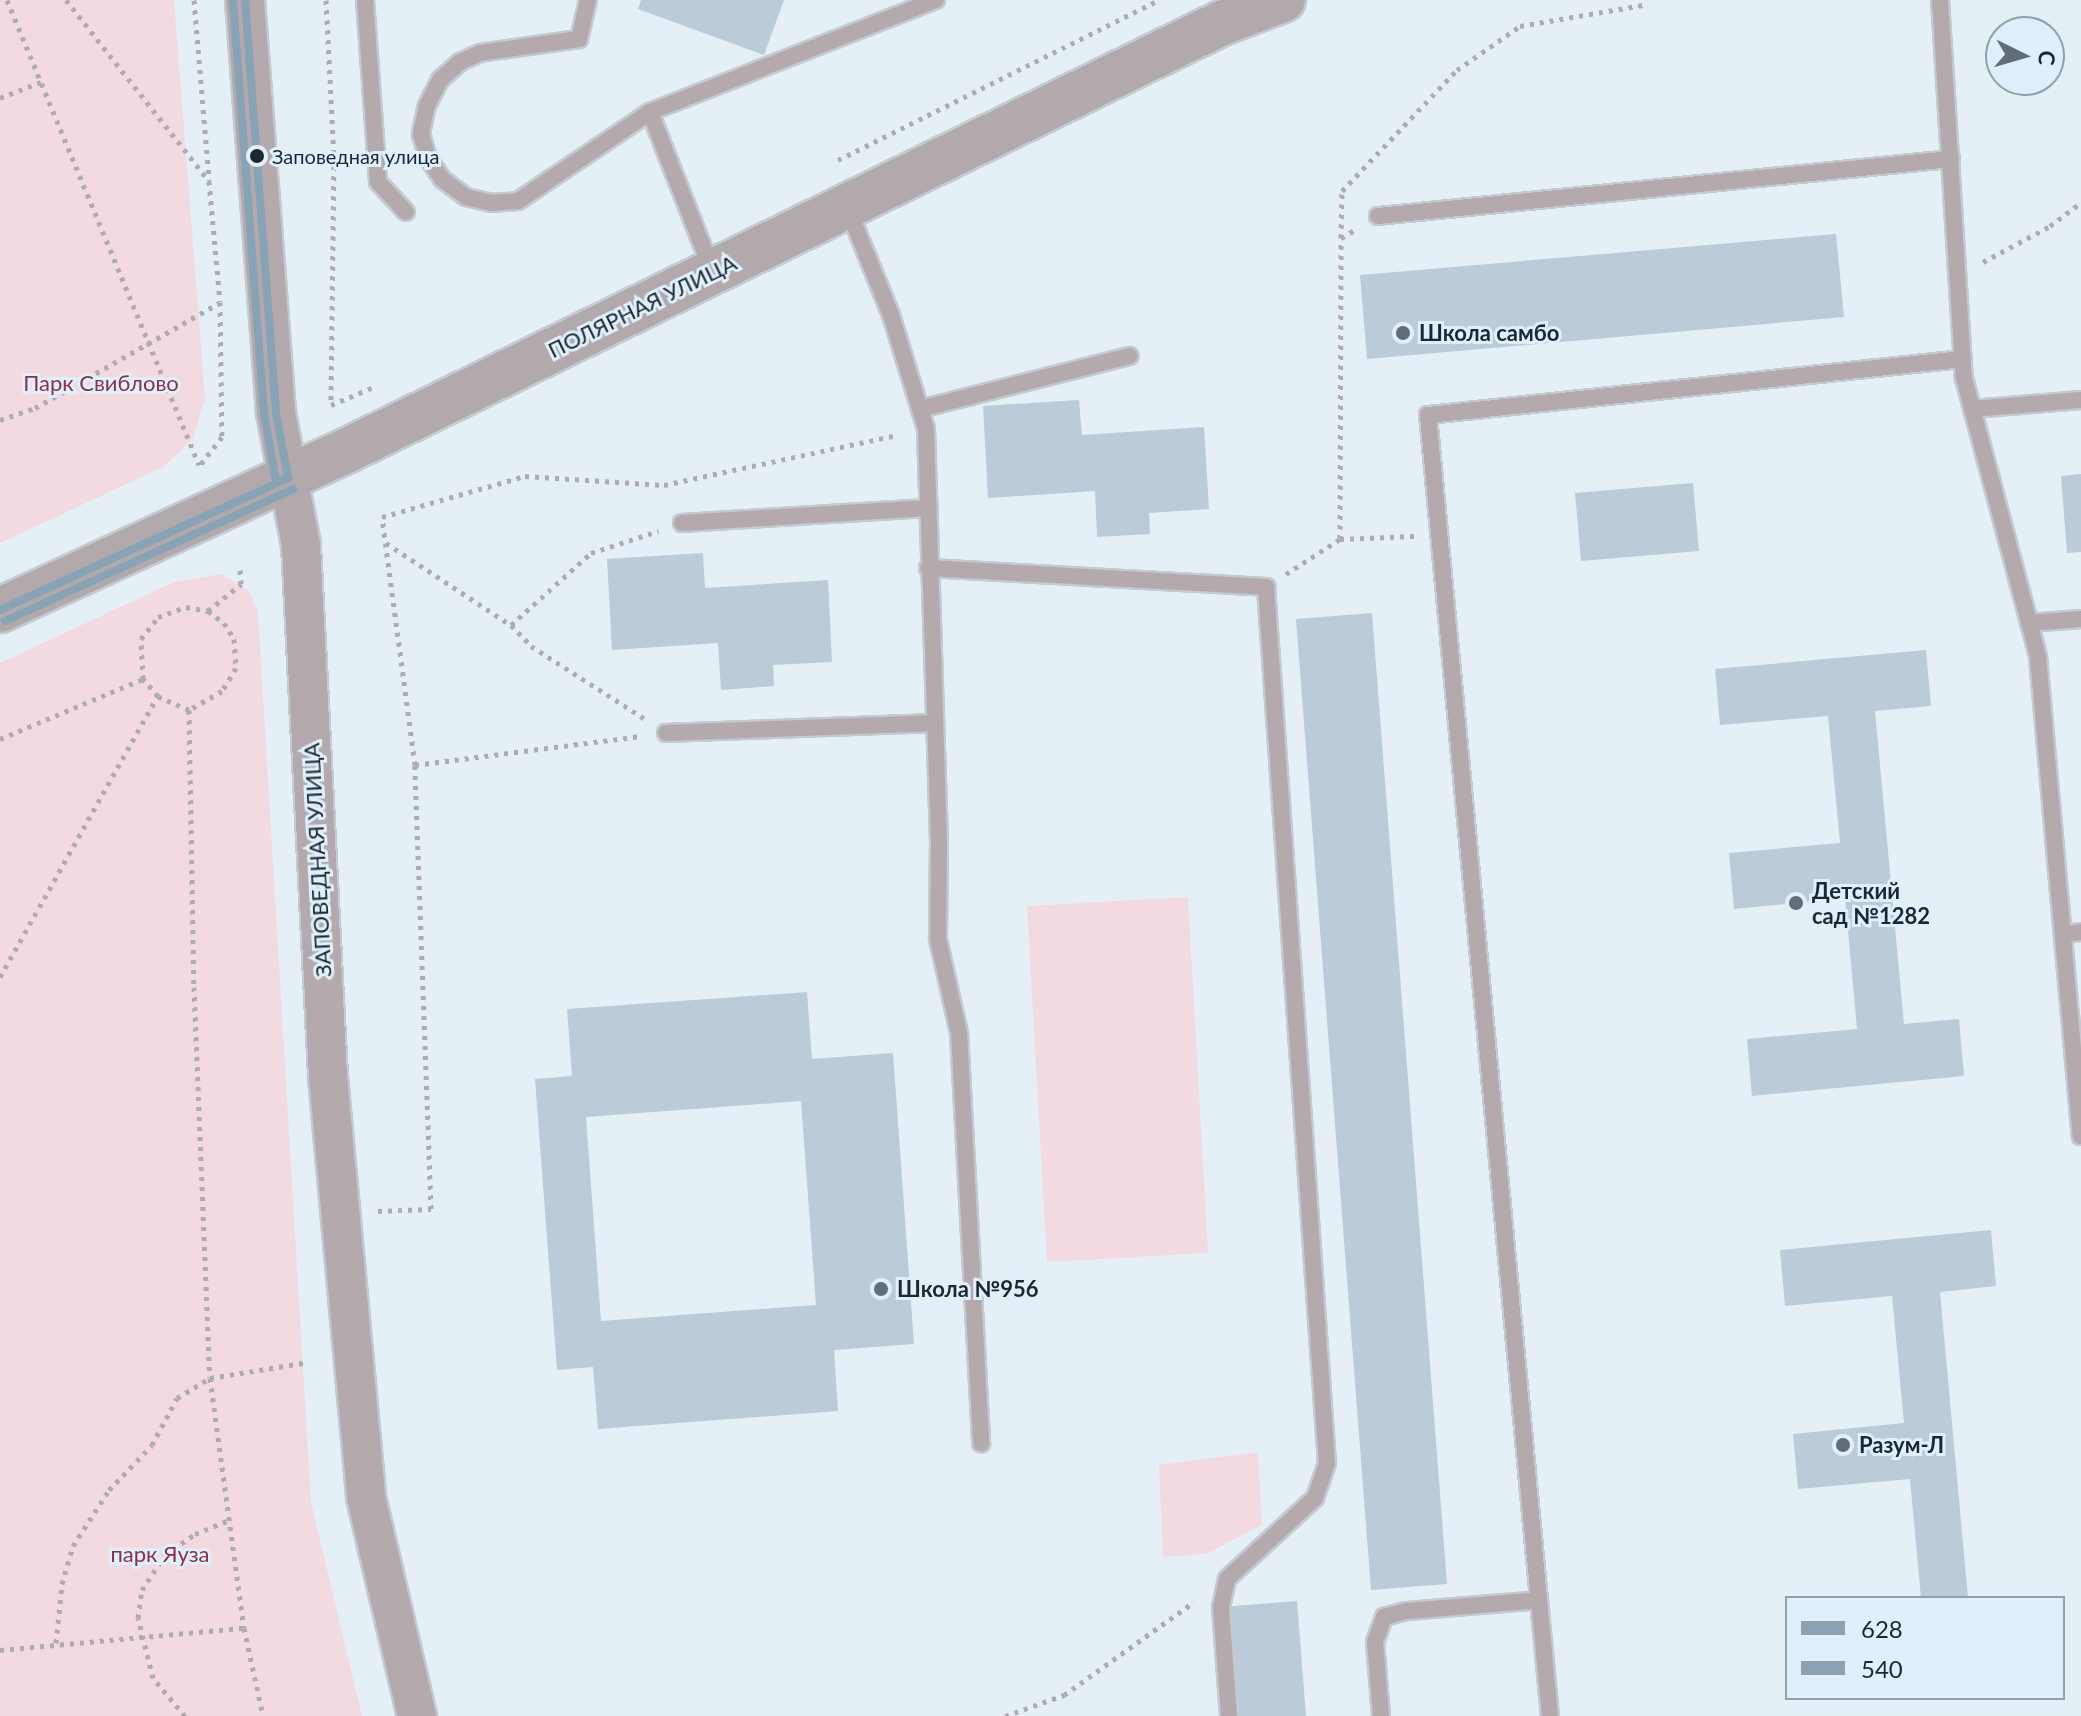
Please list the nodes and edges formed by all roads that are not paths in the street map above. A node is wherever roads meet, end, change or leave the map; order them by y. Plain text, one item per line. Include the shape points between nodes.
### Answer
1 (245, 0) edge
2 (365, 0) edge
3 (588, 0) edge
4 (936, 0) edge
5 (1283, 0) edge
6 (1940, 0) edge
7 (650, 112) junction
8 (1951, 159) junction
9 (847, 208) junction
10 (406, 212) dead end
11 (1378, 216) road end
12 (712, 271) junction
13 (1129, 356) dead end
14 (1963, 359) junction
15 (2081, 400) edge
16 (920, 409) junction
17 (1972, 409) junction
18 (288, 478) junction
19 (928, 508) junction
20 (682, 523) road end
21 (928, 568) junction
22 (0, 610) edge
23 (2081, 619) edge
24 (2029, 623) junction
25 (935, 723) junction
26 (666, 733) road end
27 (2081, 932) edge
28 (2063, 934) junction
29 (2081, 1136) edge
30 (981, 1443) dead end
31 (1539, 1600) junction
32 (417, 1716) edge
33 (1229, 1716) edge
34 (1381, 1716) edge
35 (1550, 1716) edge

1 - 18 street, ЗАПОВЕДНАЯ УЛИЦА via 276,413
2 - 10 lane via 378,182
3 - 7 lane via 579,39 480,53 440,80 421,134 428,158 442,179 466,197 491,203 518,201
4 - 7 lane
5 - 9 main road, ПОЛЯРНАЯ УЛИЦА via 1222,23
6 - 8 lane
7 - 12 lane
8 - 11 lane
8 - 14 lane
9 - 12 main road, ПОЛЯРНАЯ УЛИЦА
9 - 16 lane via 891,315
12 - 18 main road, ПОЛЯРНАЯ УЛИЦА
13 - 16 lane
14 - 17 lane
14 - 31 lane via 1428,415
15 - 17 lane
16 - 19 lane via 926,429
17 - 24 lane
18 - 22 main road, ПОЛЯРНАЯ УЛИЦА
18 - 32 street, ЗАПОВЕДНАЯ УЛИЦА via 301,545 328,1077 364,1482
19 - 20 lane
19 - 21 lane
21 - 25 lane
21 - 33 lane via 1266,587 1327,1463 1315,1498 1227,1579 1221,1607
23 - 24 lane
24 - 28 lane via 2038,657
25 - 26 lane
25 - 30 lane via 938,939 959,1033
27 - 28 lane
28 - 29 lane
31 - 34 lane via 1384,1617 1375,1642
31 - 35 lane

